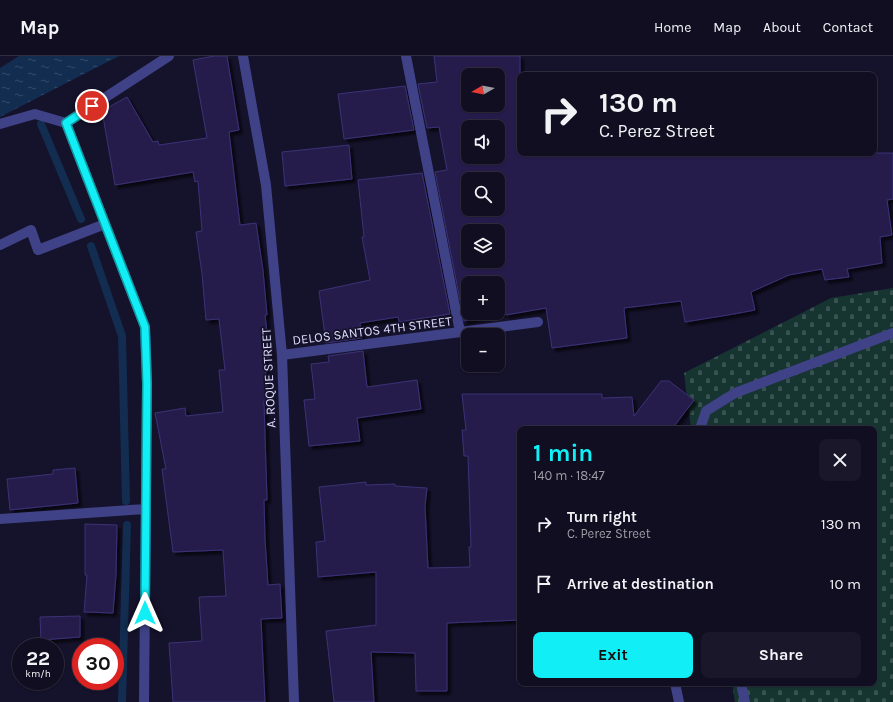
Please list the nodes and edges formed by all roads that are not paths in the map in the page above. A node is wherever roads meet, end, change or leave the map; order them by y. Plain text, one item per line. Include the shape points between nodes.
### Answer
1 (169, 56) edge
2 (243, 56) edge
3 (406, 56) edge
4 (66, 123) junction
5 (0, 124) edge
6 (105, 224) junction
7 (0, 245) edge
8 (538, 322) dead end
9 (460, 332) junction
10 (893, 333) edge
11 (282, 355) junction
12 (701, 426) edge
13 (145, 509) junction
14 (0, 519) edge
15 (676, 686) edge
16 (742, 686) edge
17 (144, 702) edge
18 (294, 702) edge
19 (679, 702) edge
20 (745, 702) edge

1 - 4 street
2 - 11 street, A. ROQUE STREET via 266,185
3 - 9 street
4 - 5 street via 35,114
4 - 6 street
6 - 7 street via 38,250 31,230
6 - 13 street via 145,327
8 - 9 street, DELOS SANTOS 4TH STREET
9 - 11 street, DELOS SANTOS 4TH STREET
10 - 12 street via 735,393 706,411
11 - 18 street, A. ROQUE STREET
13 - 14 street
13 - 17 street
15 - 19 street
16 - 20 street

